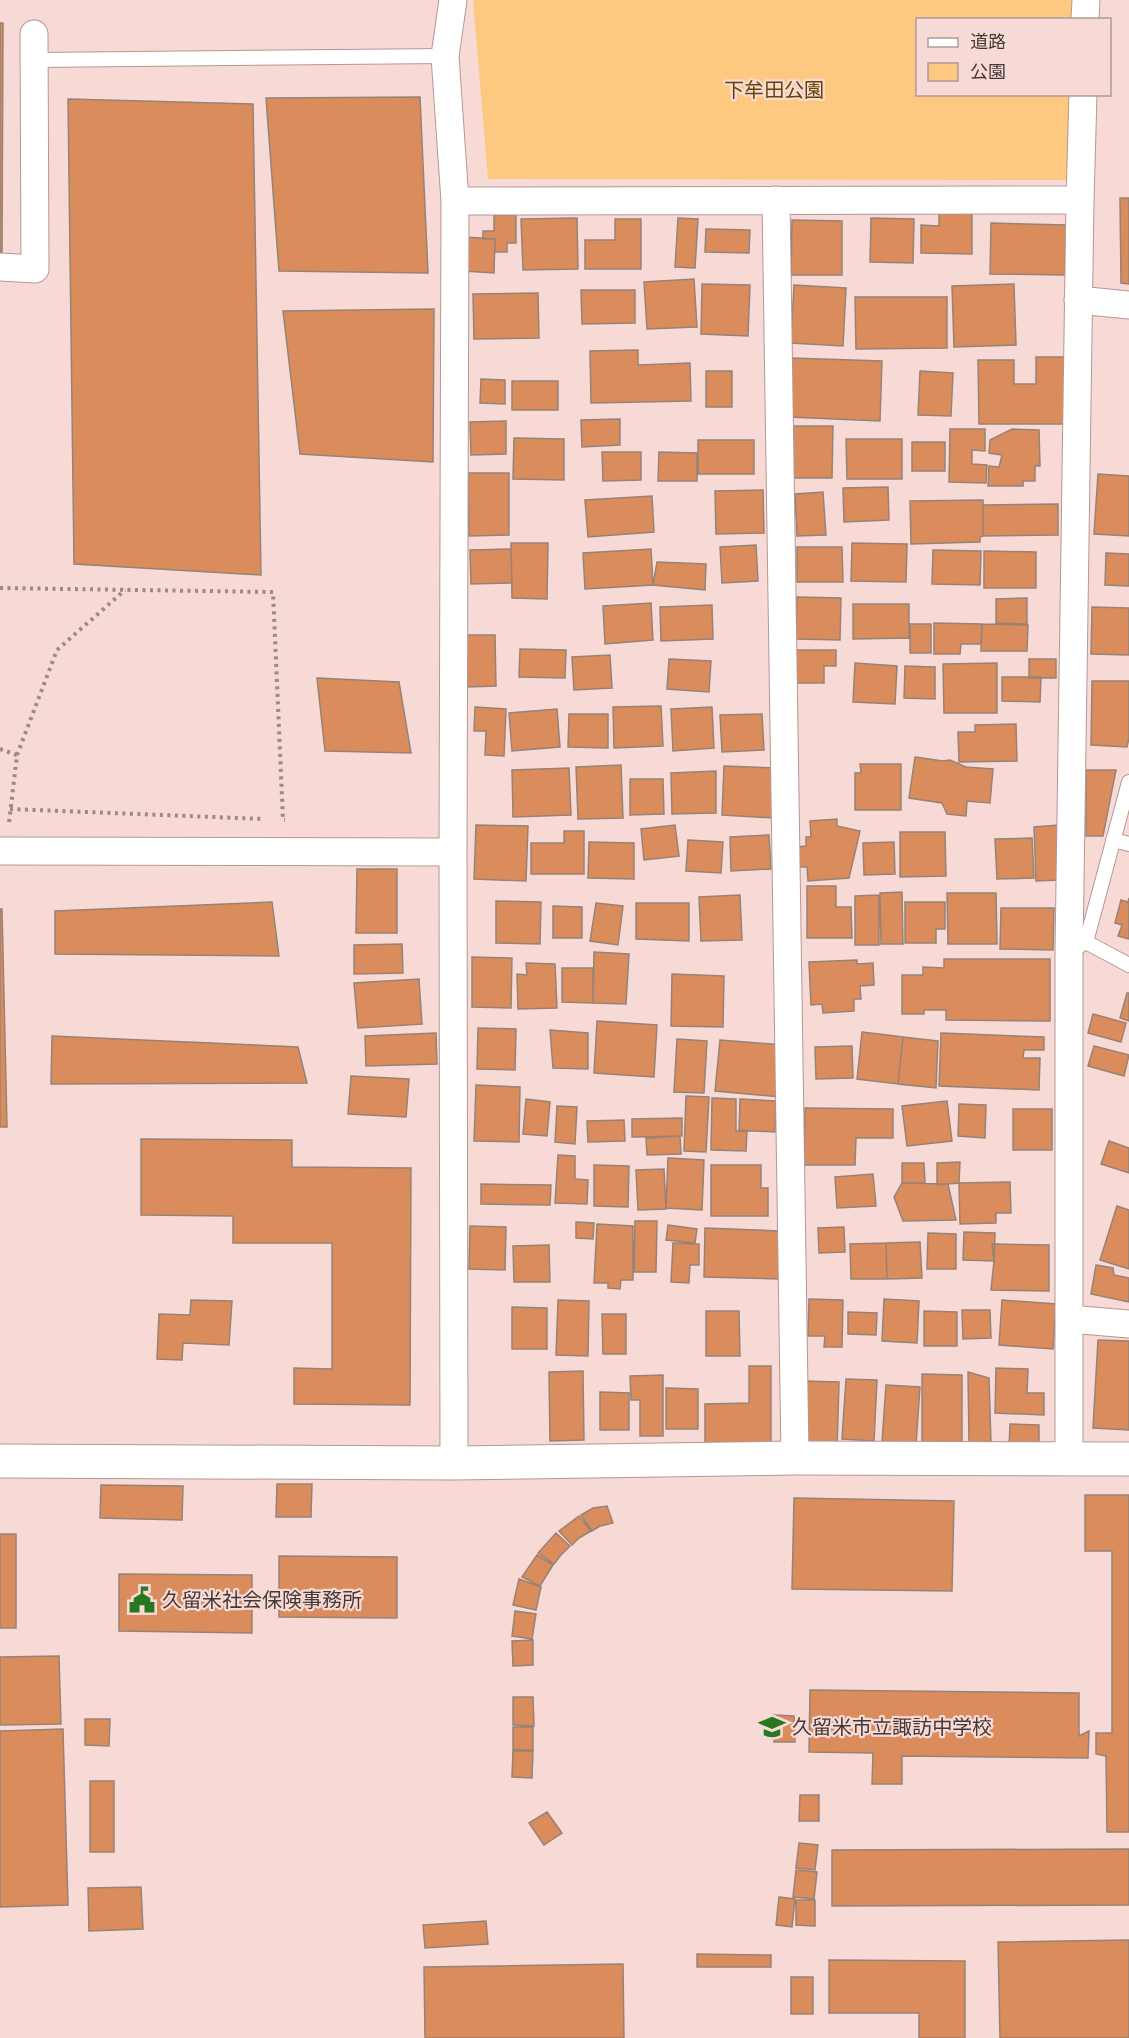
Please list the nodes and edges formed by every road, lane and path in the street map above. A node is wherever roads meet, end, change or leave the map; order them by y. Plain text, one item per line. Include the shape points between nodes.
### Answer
1 (453, 0) edge
2 (1086, 0) edge
3 (1085, 18) edge
4 (34, 47) joint
5 (445, 56) junction
6 (1083, 96) edge
7 (776, 200) junction
8 (1080, 200) junction
9 (455, 201) junction
10 (0, 267) edge
11 (1078, 300) junction
12 (1129, 305) edge
13 (0, 588) edge
14 (125, 590) junction
15 (0, 749) edge
16 (17, 755) junction
17 (1129, 782) edge
18 (10, 809) junction
19 (283, 820) junction
20 (294, 822) dead end
21 (1113, 840) junction
22 (1129, 844) edge
23 (4, 851) edge
24 (453, 852) junction
25 (1078, 947) junction
26 (1129, 965) edge
27 (1069, 1319) junction
28 (1129, 1324) edge
29 (795, 1458) junction
30 (1069, 1458) junction
31 (1129, 1459) edge
32 (0, 1461) edge
33 (454, 1464) junction

1 - 5 street
2 - 3 street
4 - 5 lane
4 - 10 street via 35,269
5 - 9 street
6 - 8 street
7 - 8 street
7 - 9 street
7 - 29 street
8 - 11 street
9 - 24 street
11 - 12 street
11 - 25 street
13 - 14 path
14 - 16 path via 57,650
14 - 19 path via 273,592
15 - 16 path
16 - 18 path
17 - 21 lane
18 - 19 path
18 - 23 path
19 - 20 path
21 - 22 lane
21 - 25 lane
23 - 24 street
24 - 33 street
25 - 26 lane
25 - 27 street
27 - 28 street
27 - 30 street
29 - 30 street
29 - 33 street
30 - 31 street
32 - 33 street

